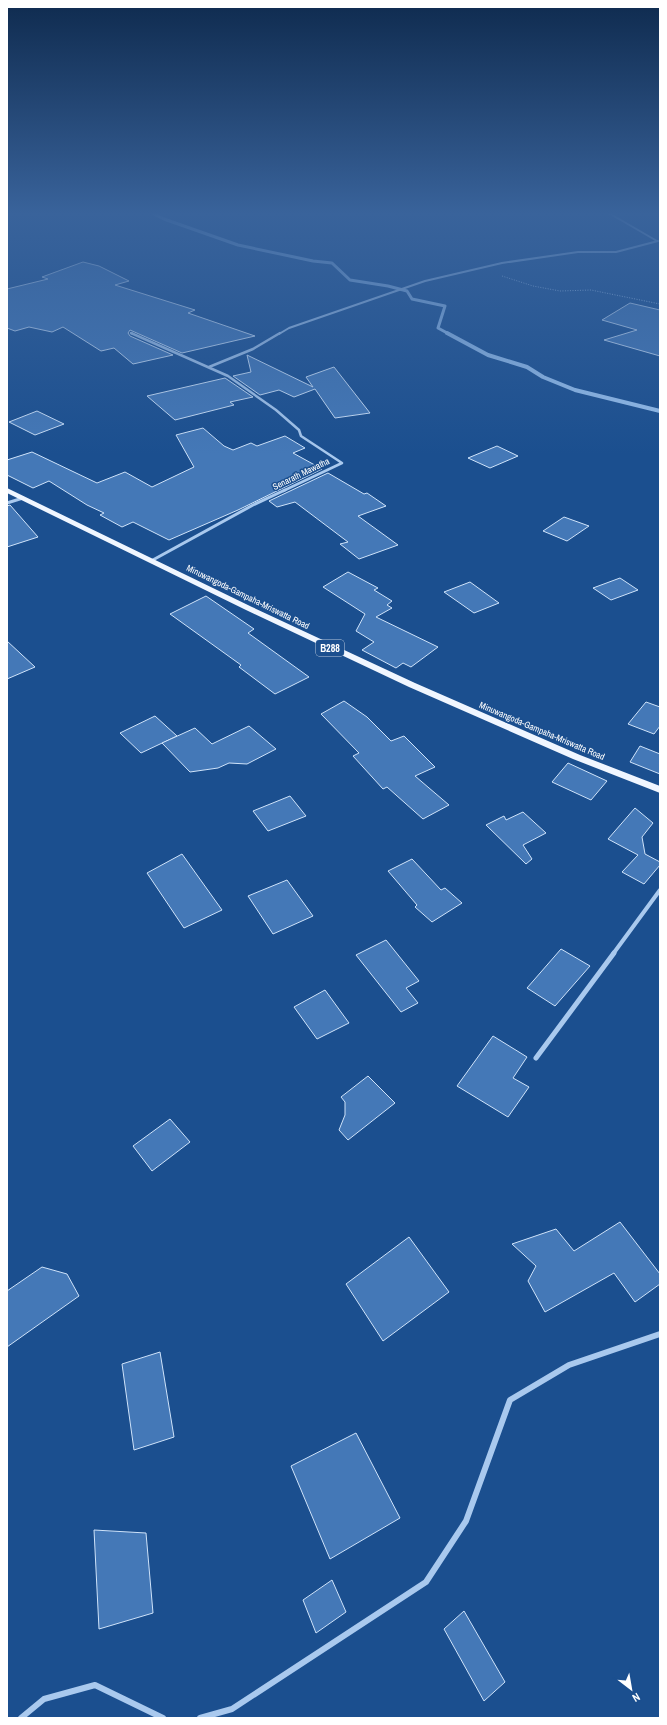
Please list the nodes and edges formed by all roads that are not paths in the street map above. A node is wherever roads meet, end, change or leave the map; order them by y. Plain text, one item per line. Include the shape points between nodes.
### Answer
1 (389, 292) edge
2 (131, 333) dead end
3 (209, 367) junction
4 (7, 490) edge
5 (23, 498) junction
6 (7, 503) edge
7 (151, 561) junction
8 (660, 790) edge
9 (660, 890) edge
10 (536, 1058) dead end
11 (660, 1334) edge
12 (21, 1718) edge
13 (163, 1718) edge
14 (200, 1718) edge

1 - 3 street via 289,328 252,349
2 - 3 street, Senarath Mawatha
3 - 7 street, Senarath Mawatha via 228,376 276,410 299,430 301,436 342,463 253,505
4 - 5 main road, Minuwangoda-Gampaha-Mriswatta Road / B288
5 - 6 street
5 - 7 main road, Minuwangoda-Gampaha-Mriswatta Road / B288
7 - 8 main road, Minuwangoda-Gampaha-Mriswatta Road / B288 via 293,631 568,755
9 - 10 street
11 - 14 street via 569,1365 510,1400 466,1521 426,1582 232,1709
12 - 13 street via 44,1699 95,1685

